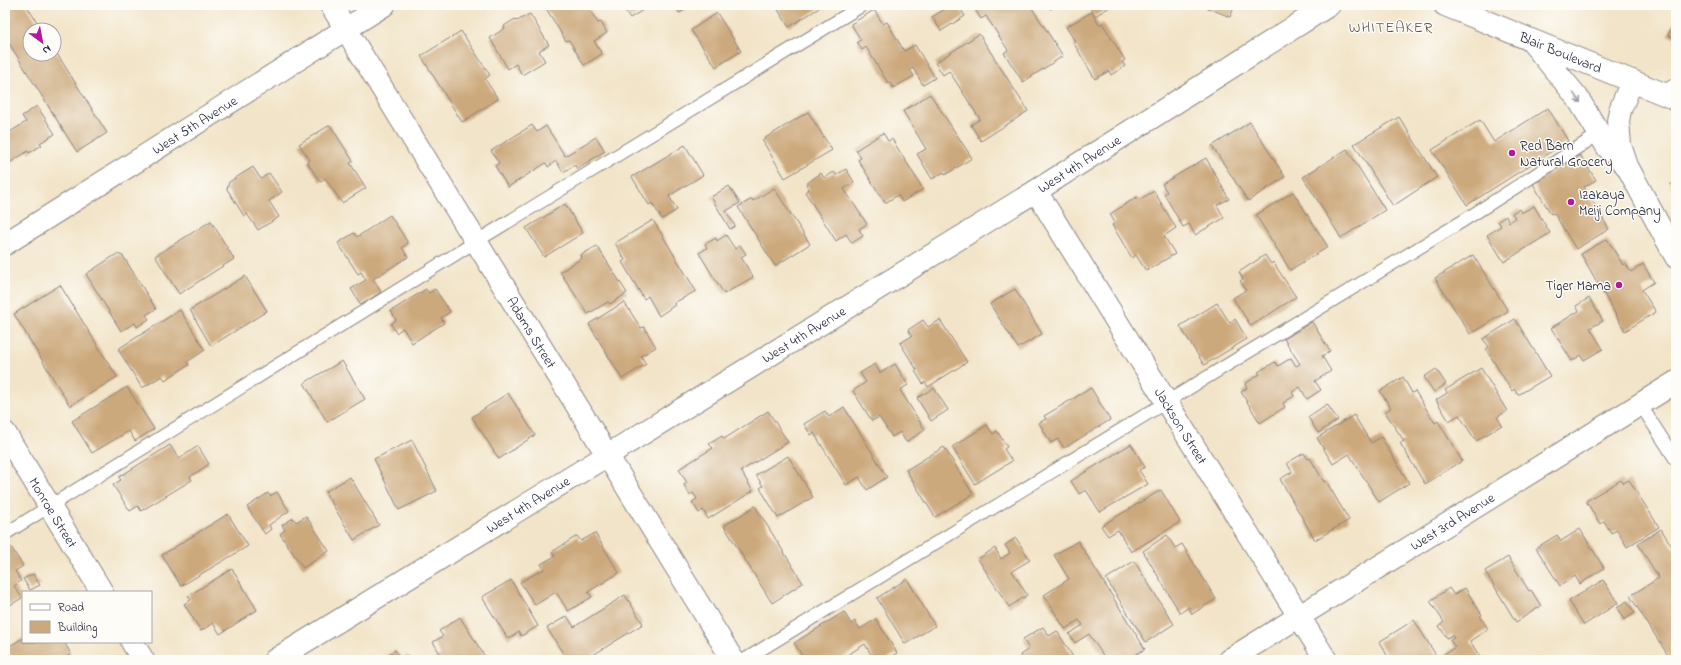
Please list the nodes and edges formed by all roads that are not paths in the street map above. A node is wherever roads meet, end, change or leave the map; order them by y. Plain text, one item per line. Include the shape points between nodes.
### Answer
1 (331, 5) edge
2 (384, 5) edge
3 (863, 5) edge
4 (1329, 5) edge
5 (1445, 5) edge
6 (346, 29) junction
7 (1529, 39) junction
8 (1632, 81) junction
9 (1671, 92) edge
10 (1599, 134) junction
11 (1627, 166) junction
12 (1036, 191) junction
13 (477, 241) junction
14 (5, 244) edge
15 (1676, 257) edge
16 (1676, 382) edge
17 (1166, 401) junction
18 (1640, 404) junction
19 (5, 433) edge
20 (608, 455) junction
21 (1676, 460) edge
22 (50, 506) junction
23 (5, 534) edge
24 (101, 591) edge
25 (1299, 616) junction
26 (133, 643) edge
27 (143, 660) edge
28 (276, 660) edge
29 (733, 660) edge
30 (744, 660) edge
31 (1229, 660) edge
32 (1326, 660) edge

1 - 6 street, Adams Street
2 - 6 street, West 5th Avenue
3 - 13 lane
4 - 12 street, West 4th Avenue
5 - 7 street, Blair Boulevard
6 - 13 street, Adams Street
6 - 14 street, West 5th Avenue
7 - 8 street, Blair Boulevard
7 -> 10 street via 1577,98
8 - 9 street, Blair Boulevard
8 - 11 street via 1618,121 1620,145
10 - 11 street via 1608,148
10 - 17 lane via 1466,219
11 - 15 street
12 - 17 street, Jackson Street
12 - 20 street, West 4th Avenue
13 - 20 street, Adams Street
13 - 22 lane
16 - 18 street, West 3rd Avenue
17 - 25 street, Jackson Street
17 - 30 lane
18 - 21 lane
18 - 25 street, West 3rd Avenue
19 - 22 street, Monroe Street
20 - 28 street, West 4th Avenue
20 - 29 street, Adams Street
22 - 23 lane
22 - 24 street, Monroe Street
25 - 31 street, West 3rd Avenue
25 - 32 street, Jackson Street
26 - 27 street

